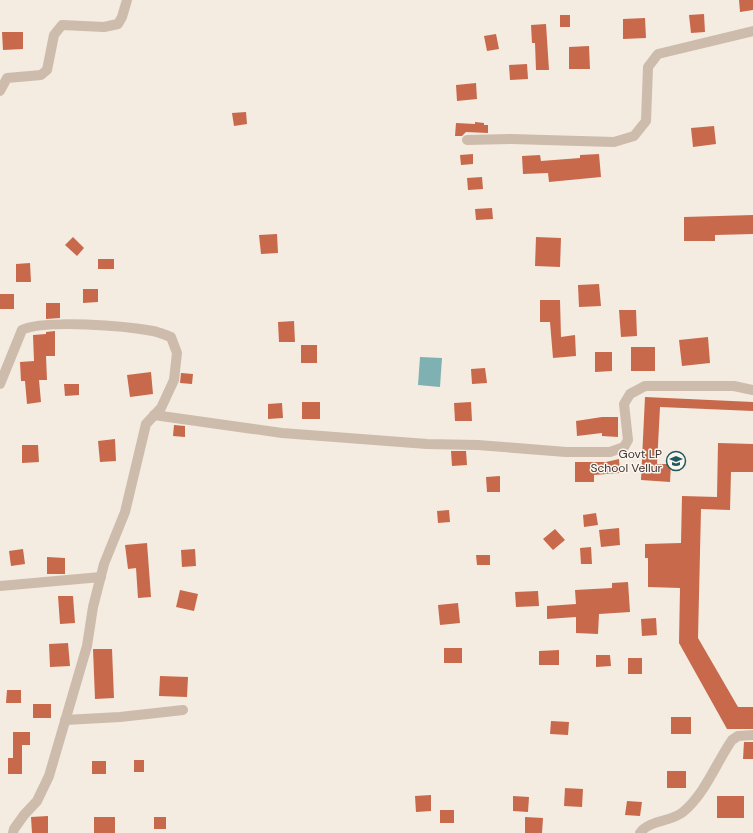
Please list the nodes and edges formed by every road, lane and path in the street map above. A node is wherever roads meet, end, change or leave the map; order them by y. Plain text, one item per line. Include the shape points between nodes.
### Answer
1 (127, 0) edge
2 (753, 31) edge
3 (0, 91) edge
4 (468, 140) dead end
5 (0, 384) edge
6 (753, 390) edge
7 (154, 415) junction
8 (101, 577) junction
9 (0, 586) edge
10 (183, 710) dead end
11 (65, 720) junction
12 (753, 735) edge
13 (13, 833) edge
14 (640, 833) edge

1 - 3 street via 118,24 104,27 62,25 54,35 47,70 41,75 7,78
2 - 4 street via 658,54 648,67 646,121 634,136 614,142
5 - 7 street via 22,330 31,325 81,324 155,331 171,337 177,353 174,380 161,408
6 - 7 street via 734,386 645,386 630,394 624,404 628,440 624,448 610,452 566,452 289,434
7 - 8 street via 146,424 125,512
8 - 9 street
8 - 11 street via 87,646
10 - 11 street
11 - 13 street via 49,776 37,801
12 - 14 street via 738,736 732,740 701,793 683,812 644,827

